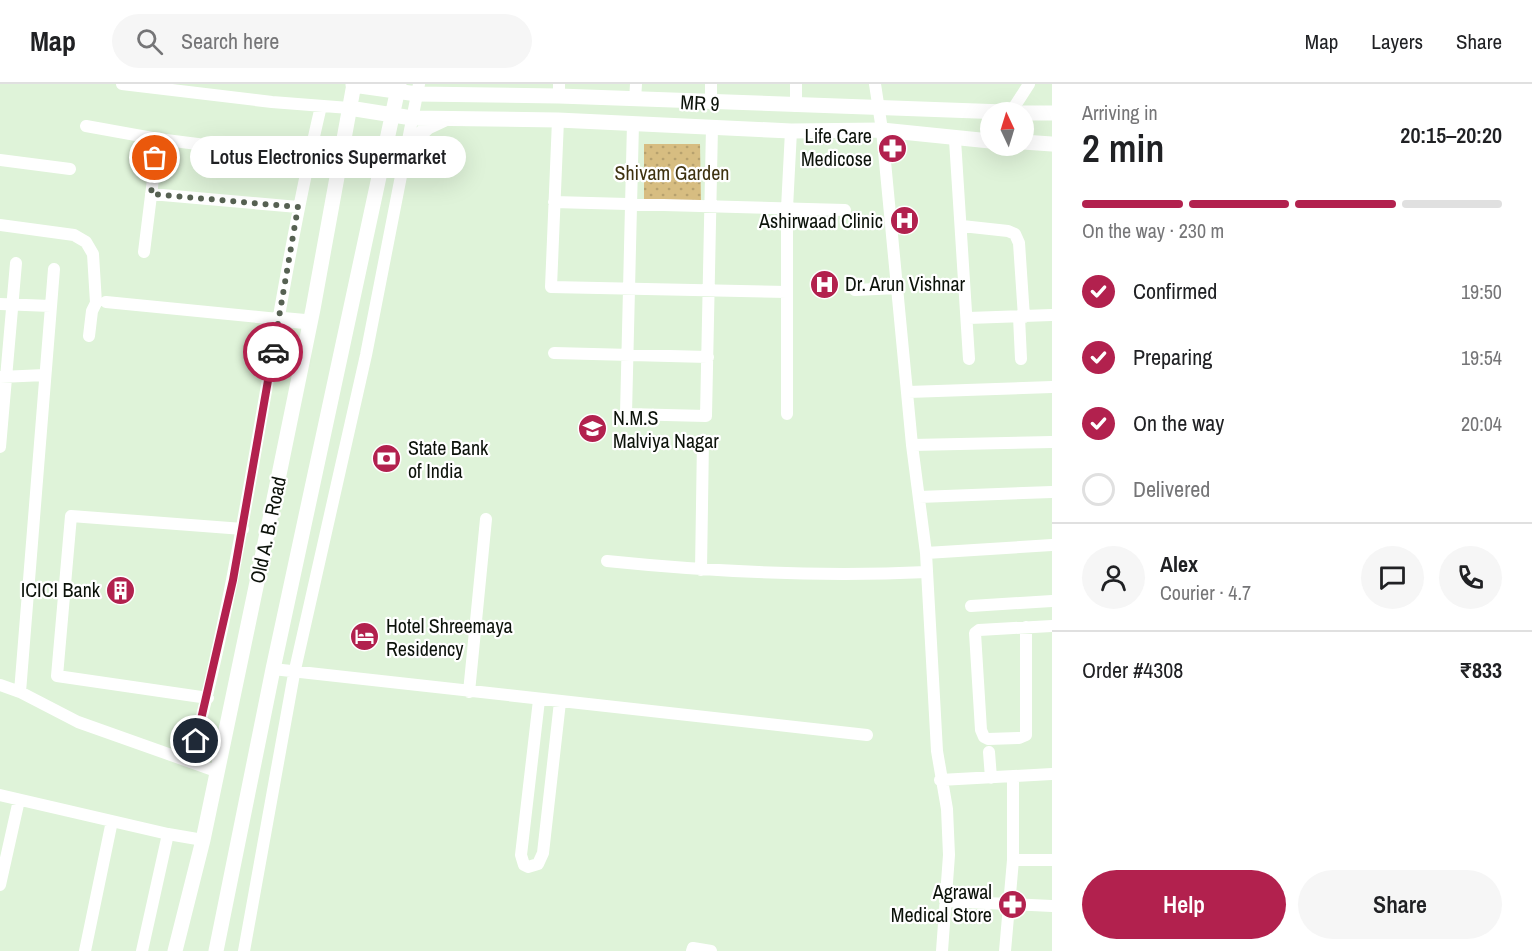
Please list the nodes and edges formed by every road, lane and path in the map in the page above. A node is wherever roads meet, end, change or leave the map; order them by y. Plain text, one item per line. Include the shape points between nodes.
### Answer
1 (122, 84) edge
2 (351, 84) edge
3 (492, 84) edge
4 (711, 84) edge
5 (796, 84) edge
6 (875, 84) edge
7 (1029, 84) edge
8 (398, 88) edge
9 (418, 89) edge
10 (559, 90) edge
11 (636, 92) edge
12 (513, 96) junction
13 (1017, 102) edge
14 (711, 103) junction
15 (321, 106) junction
16 (796, 106) junction
17 (349, 108) junction
18 (877, 108) junction
19 (980, 111) edge
20 (1034, 113) edge
21 (1052, 113) edge
22 (392, 116) junction
23 (412, 118) junction
24 (448, 118) junction
25 (558, 120) junction
26 (633, 123) junction
27 (86, 126) dead end
28 (712, 127) junction
29 (882, 130) junction
30 (791, 131) junction
31 (158, 139) junction
32 (955, 140) junction
33 (980, 141) edge
34 (1034, 143) edge
35 (1052, 144) edge
36 (406, 147) junction
37 (309, 158) junction
38 (0, 160) edge
39 (70, 168) dead end
40 (151, 194) junction
41 (554, 202) junction
42 (631, 203) junction
43 (710, 206) junction
44 (298, 207) junction
45 (787, 208) junction
46 (845, 210) dead end
47 (0, 225) edge
48 (962, 226) junction
49 (144, 252) dead end
50 (16, 263) dead end
51 (54, 269) dead end
52 (897, 288) junction
53 (630, 289) junction
54 (855, 290) dead end
55 (709, 291) junction
56 (787, 292) junction
57 (106, 302) dead end
58 (6, 304) edge
59 (51, 306) junction
60 (1052, 315) edge
61 (1022, 317) junction
62 (968, 318) junction
63 (278, 319) junction
64 (310, 322) junction
65 (89, 336) dead end
66 (554, 353) dead end
67 (627, 355) junction
68 (708, 357) junction
69 (969, 359) dead end
70 (1021, 359) dead end
71 (45, 375) junction
72 (3, 377) edge
73 (1052, 387) edge
74 (908, 392) junction
75 (787, 414) dead end
76 (703, 440) dead end
77 (1052, 442) edge
78 (912, 445) junction
79 (0, 447) edge
80 (1052, 492) edge
81 (919, 497) junction
82 (486, 519) dead end
83 (243, 529) junction
84 (1052, 546) edge
85 (926, 553) junction
86 (607, 561) dead end
87 (701, 570) junction
88 (927, 572) junction
89 (1052, 601) edge
90 (971, 606) dead end
91 (1052, 626) edge
92 (1026, 627) junction
93 (273, 669) junction
94 (294, 674) junction
95 (0, 685) edge
96 (20, 692) junction
97 (469, 692) junction
98 (208, 698) junction
99 (539, 700) junction
100 (560, 702) junction
101 (867, 735) dead end
102 (989, 752) dead end
103 (190, 762) junction
104 (216, 771) junction
105 (1052, 774) edge
106 (991, 778) junction
107 (1013, 778) junction
108 (940, 780) junction
109 (0, 795) edge
110 (19, 800) junction
111 (112, 821) junction
112 (168, 834) junction
113 (203, 840) junction
114 (1013, 860) junction
115 (1052, 860) edge
116 (0, 885) edge
117 (945, 901) junction
118 (1009, 904) junction
119 (1052, 906) edge
120 (85, 951) edge
121 (142, 951) edge
122 (176, 951) edge
123 (216, 951) edge
124 (244, 951) edge
125 (692, 951) edge
126 (711, 951) edge
127 (942, 951) edge
128 (1005, 951) edge

1 - 15 street
2 - 8 main road, MR 9
2 - 17 main road, Old A. B. Road
3 - 12 main road
4 - 14 street
5 - 16 street
6 - 18 street
7 - 13 street
8 - 9 main road, MR 9
8 - 22 main road, Old A. B. Road
9 - 12 main road, MR 9
9 - 23 street
10 - 11 main road, MR 9
10 - 12 main road, MR 9
11 - 14 main road, MR 9
14 - 16 main road, MR 9
15 - 17 street
15 - 37 street
16 - 18 main road, MR 9
17 - 22 main road, MR 9
17 - 64 main road, Old A. B. Road
18 - 19 main road, MR 9
18 - 29 street
20 - 21 main road
22 - 23 main road, MR 9
22 - 93 main road, Old A. B. Road
23 - 24 main road, MR 9
23 - 36 street
24 - 25 main road, MR 9
24 - 36 main road via 428,127
25 - 26 main road, MR 9
25 - 41 street
26 - 28 main road, MR 9
26 - 42 street
27 - 31 street
28 - 30 main road, MR 9
28 - 43 street
29 - 30 main road, MR 9
29 - 32 main road, MR 9
29 - 52 street
30 - 45 street
31 - 37 street
31 - 40 street
32 - 33 main road, MR 9
32 - 48 street
34 - 35 main road
36 - 94 street via 366,355
37 - 44 street
38 - 39 street
40 - 44 street
40 - 49 street
41 - 42 street
41 - 53 street via 551,287
42 - 43 street
42 - 53 street
43 - 45 street
43 - 55 street
44 - 63 street
45 - 46 street
45 - 56 street
47 - 65 street via 74,235 86,242 93,254 96,303
48 - 61 street via 1015,234 1019,243
48 - 62 street
50 - 58 street
51 - 59 street
52 - 54 street
52 - 74 street
53 - 55 street
53 - 67 street
55 - 56 street
55 - 68 street
56 - 75 street
57 - 63 street
58 - 59 street
58 - 72 street
59 - 71 street
60 - 61 street
61 - 62 street
61 - 70 street
62 - 69 street
63 - 64 main road
63 - 83 street
64 - 104 main road, Old A. B. Road
66 - 67 street
67 - 68 street
67 - 68 street via 626,414 706,416
71 - 72 street
71 - 96 street
72 - 79 street
73 - 74 street
74 - 78 street
76 - 87 street
77 - 78 street
78 - 81 street
80 - 81 street
81 - 85 street
82 - 97 street
83 - 98 street
83 - 98 street via 70,516 57,676
84 - 85 street
85 - 88 street
86 - 87 street
87 - 88 street via 860,575
88 - 108 street
89 - 90 street
91 - 92 street
92 - 92 street via 1026,735 988,739 981,730 975,633
93 - 94 street
93 - 123 main road, Old A. B. Road
94 - 97 street
94 - 124 street
95 - 96 street
96 - 103 street via 78,722
97 - 99 street
98 - 103 street
99 - 100 street
99 - 100 street via 521,855 528,867 538,864 543,853
100 - 101 street
102 - 106 street
103 - 104 street
104 - 113 main road, Old A. B. Road
105 - 107 street
106 - 107 street
106 - 108 street
107 - 114 street
108 - 117 street via 948,832
109 - 110 street
110 - 111 street
110 - 116 street
111 - 112 street
111 - 120 street
112 - 113 street
112 - 121 street
113 - 122 main road, Old A. B. Road
114 - 115 street
114 - 118 street
117 - 118 street
117 - 127 street
118 - 119 street
118 - 128 street
125 - 126 street

